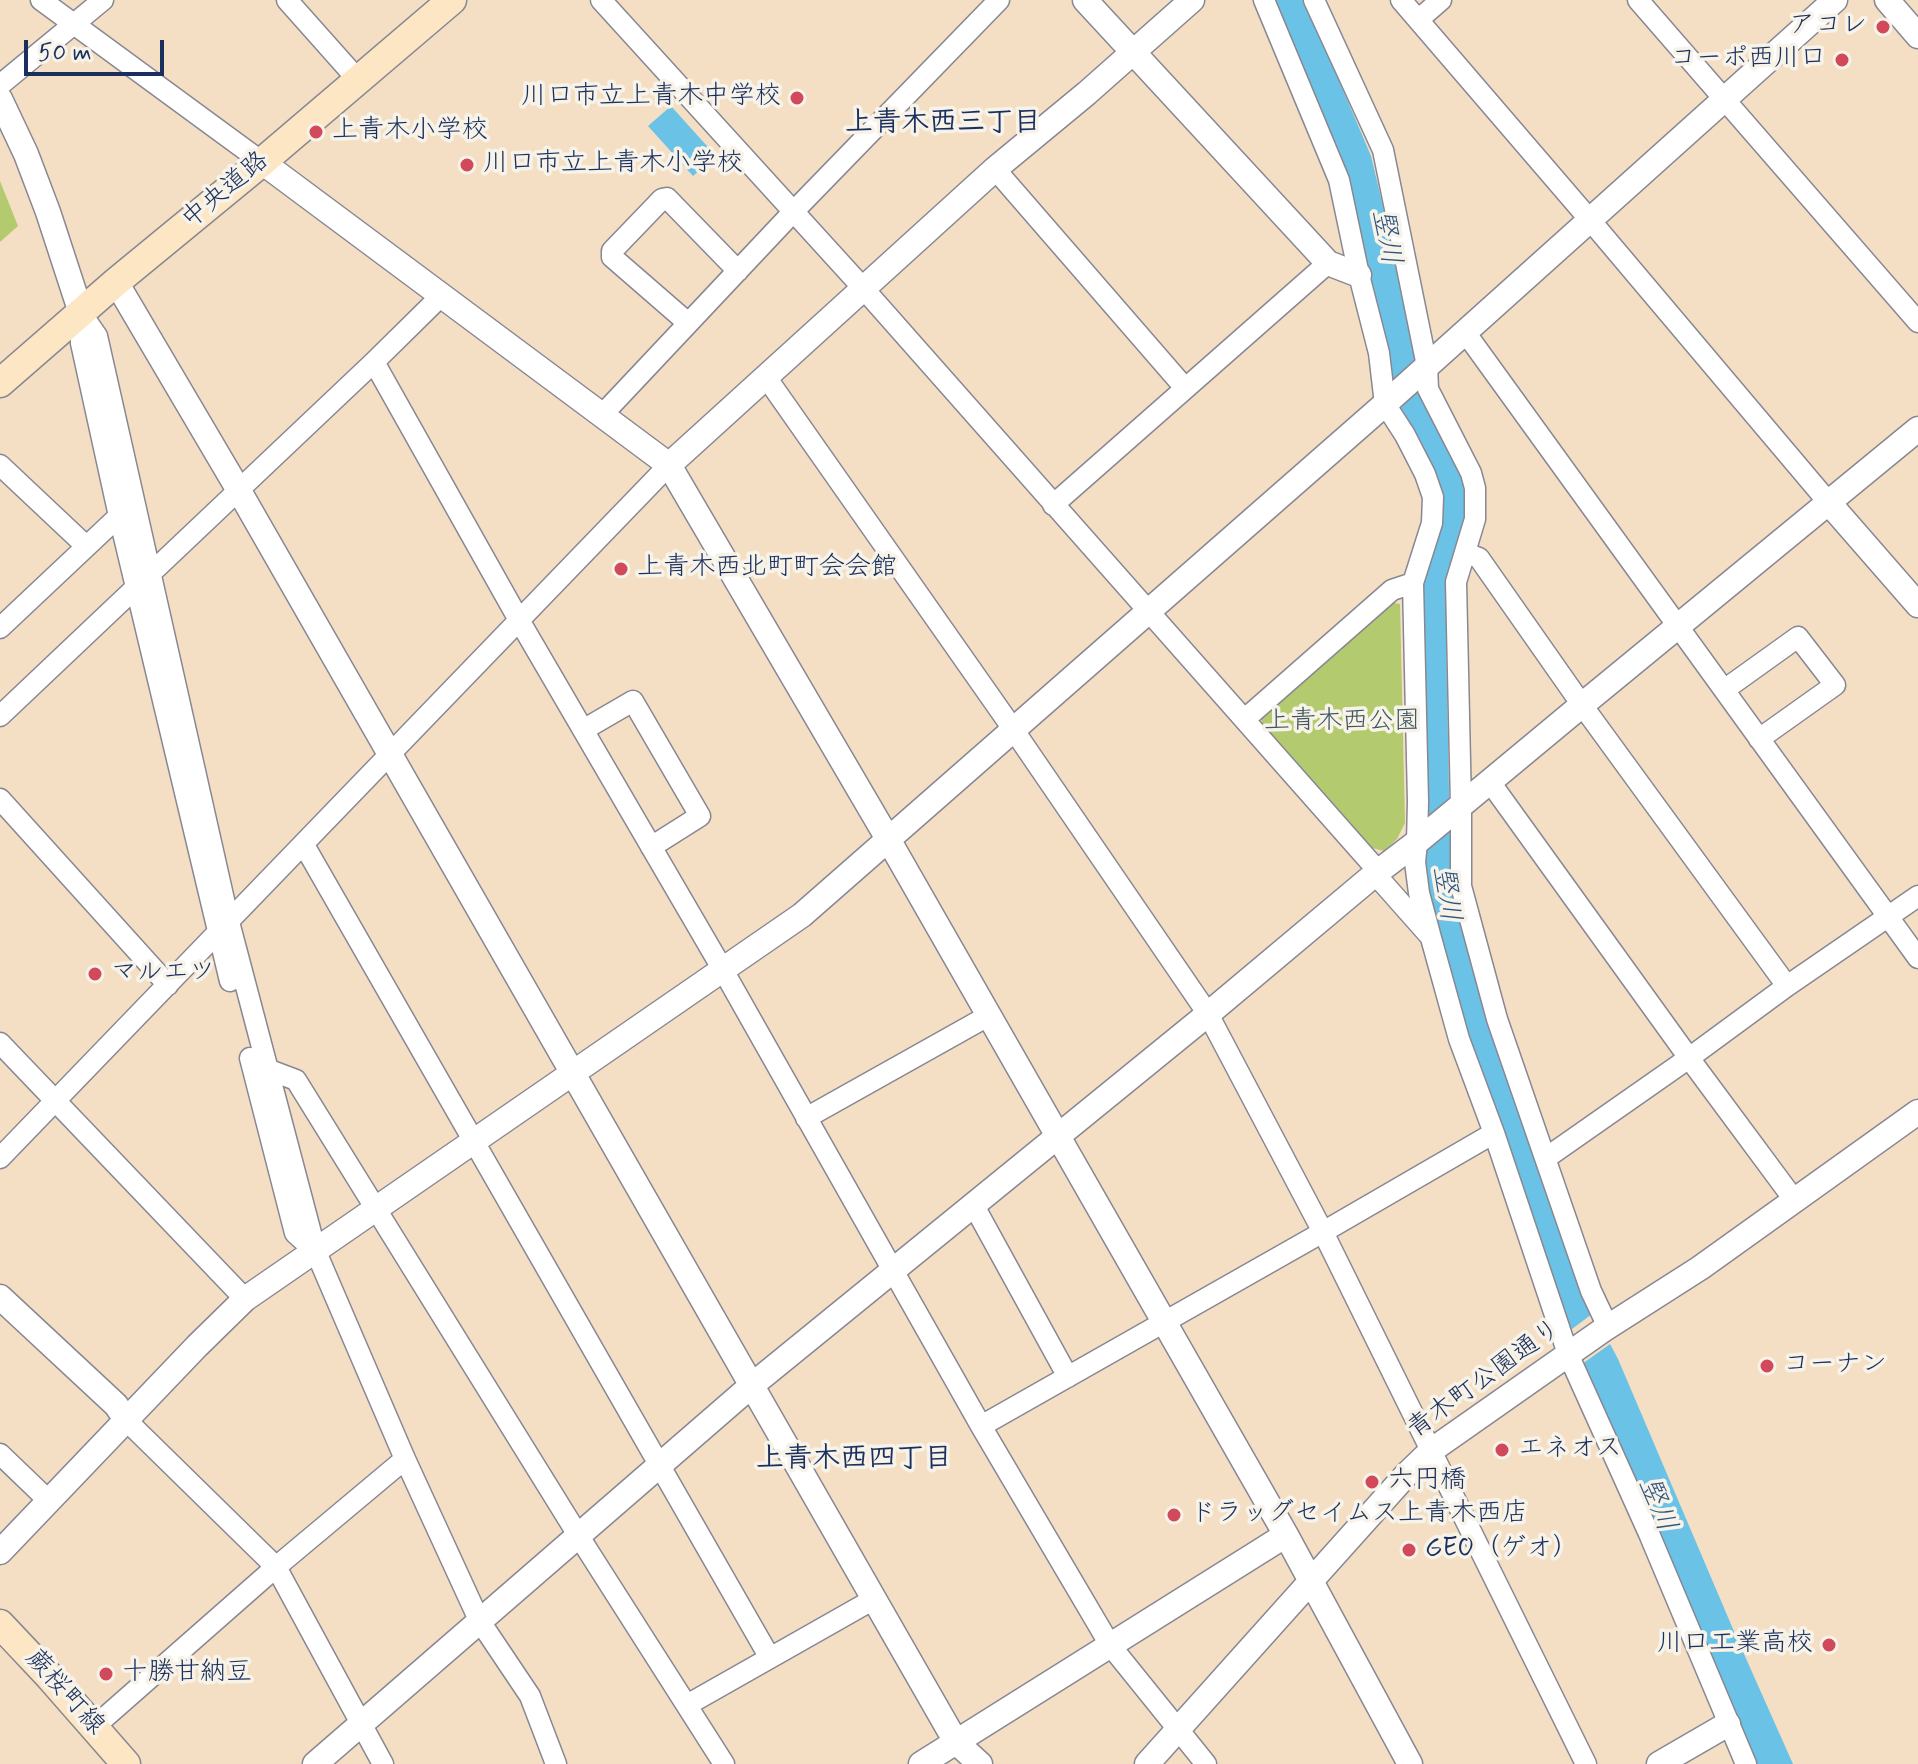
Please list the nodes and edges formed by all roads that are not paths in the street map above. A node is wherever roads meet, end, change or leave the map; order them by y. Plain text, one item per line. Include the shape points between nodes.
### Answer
1 (41, 0) edge
2 (103, 0) edge
3 (287, 0) edge
4 (452, 0) edge
5 (601, 0) edge
6 (999, 0) edge
7 (1085, 0) edge
8 (1192, 0) edge
9 (1264, 0) edge
10 (1314, 0) edge
11 (1401, 0) edge
12 (1441, 0) edge
13 (1638, 0) edge
14 (1835, 0) edge
15 (1887, 0) edge
16 (1418, 20) junction
17 (75, 24) junction
18 (1918, 36) edge
19 (1133, 52) junction
20 (359, 81) junction
21 (0, 85) edge
22 (0, 99) edge
23 (1724, 100) junction
24 (262, 162) junction
25 (995, 169) junction
26 (794, 211) junction
27 (1590, 220) junction
28 (1328, 263) junction
29 (738, 271) junction
30 (1359, 275) junction
31 (116, 282) junction
32 (863, 288) junction
33 (442, 295) junction
34 (81, 313) junction
35 (1918, 322) edge
36 (688, 323) junction
37 (1465, 332) junction
38 (374, 362) junction
39 (1424, 368) junction
40 (766, 377) junction
41 (0, 383) edge
42 (1185, 388) junction
43 (1388, 401) junction
44 (602, 415) junction
45 (1918, 429) edge
46 (0, 465) edge
47 (669, 465) junction
48 (238, 489) junction
49 (1829, 503) junction
50 (1053, 505) junction
51 (128, 514) junction
52 (86, 546) junction
53 (1466, 553) junction
54 (143, 581) junction
55 (1413, 583) junction
56 (1914, 594) edge
57 (1147, 611) junction
58 (519, 620) junction
59 (1678, 626) junction
60 (0, 628) edge
61 (1724, 690) junction
62 (1582, 705) junction
63 (0, 716) edge
64 (1245, 719) junction
65 (1013, 729) junction
66 (583, 730) junction
67 (1759, 739) junction
68 (391, 755) junction
69 (1490, 782) junction
70 (0, 799) edge
71 (1461, 806) junction
72 (888, 839) junction
73 (1417, 842) junction
74 (304, 845) junction
75 (651, 847) junction
76 (1377, 873) junction
77 (1918, 896) edge
78 (1889, 917) junction
79 (223, 928) junction
80 (1431, 938) junction
81 (1918, 958) edge
82 (723, 970) junction
83 (168, 985) junction
84 (1787, 986) junction
85 (1208, 1014) junction
86 (988, 1016) junction
87 (0, 1043) edge
88 (1689, 1058) junction
89 (260, 1066) junction
90 (573, 1074) junction
91 (55, 1102) junction
92 (1918, 1112) edge
93 (806, 1118) junction
94 (1494, 1133) junction
95 (1057, 1136) junction
96 (475, 1141) junction
97 (0, 1158) edge
98 (1546, 1158) junction
99 (1795, 1201) junction
100 (973, 1204) junction
101 (376, 1209) junction
102 (1323, 1232) junction
103 (316, 1252) junction
104 (893, 1269) junction
105 (0, 1297) edge
106 (245, 1299) junction
107 (1164, 1322) junction
108 (1605, 1328) junction
109 (1572, 1352) junction
110 (1068, 1377) junction
111 (751, 1386) junction
112 (127, 1421) junction
113 (981, 1426) junction
114 (1432, 1450) junction
115 (0, 1454) edge
116 (405, 1459) junction
117 (659, 1465) junction
118 (49, 1501) junction
119 (578, 1535) junction
120 (1286, 1535) junction
121 (0, 1552) edge
122 (276, 1567) junction
123 (1311, 1581) junction
124 (874, 1599) junction
125 (479, 1620) junction
126 (0, 1624) edge
127 (1110, 1645) junction
128 (770, 1658) junction
129 (687, 1705) junction
130 (362, 1722) junction
131 (1728, 1724) junction
132 (94, 1727) junction
133 (1178, 1728) junction
134 (956, 1742) junction
135 (126, 1764) edge
136 (315, 1764) edge
137 (383, 1764) edge
138 (556, 1764) edge
139 (724, 1764) edge
140 (921, 1764) edge
141 (980, 1764) edge
142 (1147, 1764) edge
143 (1206, 1764) edge
144 (1410, 1764) edge
145 (1586, 1764) edge
146 (1659, 1764) edge
147 (1746, 1764) edge

1 - 17 street
2 - 17 street
3 - 20 street
4 - 20 main road, 中央道路
5 - 26 street
6 - 26 street
7 - 19 street
8 - 19 street
9 - 30 street via 1339,180
10 - 39 street via 1383,150
11 - 16 street
12 - 16 street
13 - 23 street
14 - 23 street
15 - 18 street
16 - 27 street
17 - 21 street
17 - 24 street
19 - 25 street
19 - 28 street
20 - 24 main road, 中央道路
22 - 34 street via 48,212
23 - 27 street
23 - 35 street
24 - 31 main road, 中央道路
24 - 33 street
25 - 32 street
25 - 42 street
26 - 29 street
26 - 32 street
27 - 37 street
27 - 49 street
28 - 30 street
28 - 42 street
29 - 36 street
29 - 36 street via 667,198 612,251 612,257
30 - 43 street
31 - 34 main road, 中央道路
31 - 48 street
32 - 40 street
32 - 50 street
33 - 38 street
33 - 44 street
34 - 41 main road, 中央道路
34 - 51 street via 81,343
36 - 44 street
37 - 39 street
37 - 59 street
38 - 48 street
38 - 58 street
39 - 43 street
39 - 53 street via 1428,389 1475,488 1475,519
40 - 47 street
40 - 65 street
42 - 50 street
43 - 55 street via 1433,497 1432,523
43 - 57 street
44 - 47 street
45 - 49 street
46 - 52 street
47 - 58 street
47 - 72 street
48 - 54 street
48 - 68 street
49 - 56 street
49 - 59 street
50 - 57 street
51 - 52 street
51 - 54 street
52 - 60 street
53 - 62 street via 1479,558
53 - 71 street via 1456,582
54 - 63 street
54 - 79 street
55 - 64 street via 1392,590
55 - 73 street
57 - 64 street
57 - 65 street
58 - 66 street
58 - 68 street
59 - 61 street
59 - 62 street
61 - 67 street
61 - 67 street via 1798,637 1835,685
62 - 69 street
62 - 84 street
64 - 76 street
65 - 72 street
65 - 85 street
66 - 75 street
66 - 75 street via 633,701 700,816
67 - 78 street
68 - 74 street
68 - 90 street
69 - 71 street
69 - 88 street
70 - 83 street
71 - 73 street
71 - 98 street via 1461,886 1497,1019
72 - 82 street via 802,915
72 - 86 street
73 - 76 street
73 - 80 street via 1419,893
74 - 79 street
74 - 96 street
75 - 82 street
76 - 80 street
76 - 85 street
77 - 78 street
78 - 81 street
78 - 84 street
79 - 83 street
79 - 89 street
80 - 94 street via 1459,1039
82 - 90 street
82 - 93 street
83 - 91 street
84 - 88 street
85 - 95 street
85 - 102 street
86 - 93 street
86 - 95 street
87 - 91 street
88 - 98 street
88 - 99 street
89 - 101 street via 296,1080
89 - 103 street via 295,1233
90 - 96 street
90 - 111 street
91 - 97 street
91 - 106 street
92 - 99 street, 青木町公園通り
93 - 104 street
94 - 102 street
94 - 109 street
95 - 100 street
95 - 107 street
96 - 101 street
96 - 117 street
98 - 108 street
99 - 108 street, 青木町公園通り
100 - 104 street
100 - 110 street
101 - 103 street
101 - 119 street
102 - 107 street
102 - 114 street
103 - 106 street
103 - 116 street
104 - 111 street
104 - 113 street
105 - 112 street
106 - 112 street
107 - 110 street
107 - 120 street
108 - 109 street, 青木町公園通り
109 - 114 street, 青木町公園通り
109 - 131 street
110 - 113 street
111 - 117 street
111 - 124 street
112 - 118 street
112 - 122 street
113 - 127 street
114 - 123 street, 青木町公園通り
114 - 145 street
115 - 118 street
116 - 122 street
116 - 125 street
117 - 119 street
117 - 128 street
118 - 121 street
119 - 125 street
119 - 129 street
120 - 123 street
120 - 127 street
122 - 130 street
122 - 132 street
123 - 133 street, 青木町公園通り
123 - 144 street
124 - 128 street
124 - 134 street
125 - 130 street
125 - 138 street via 530,1696
126 - 132 main road, 蕨桜町線
127 - 133 street
127 - 134 street
128 - 129 street
129 - 139 street
130 - 136 street
130 - 137 street
131 - 146 street
131 - 147 street
132 - 135 main road, 蕨桜町線
133 - 142 street, 青木町公園通り
133 - 143 street
134 - 140 street
134 - 141 street

